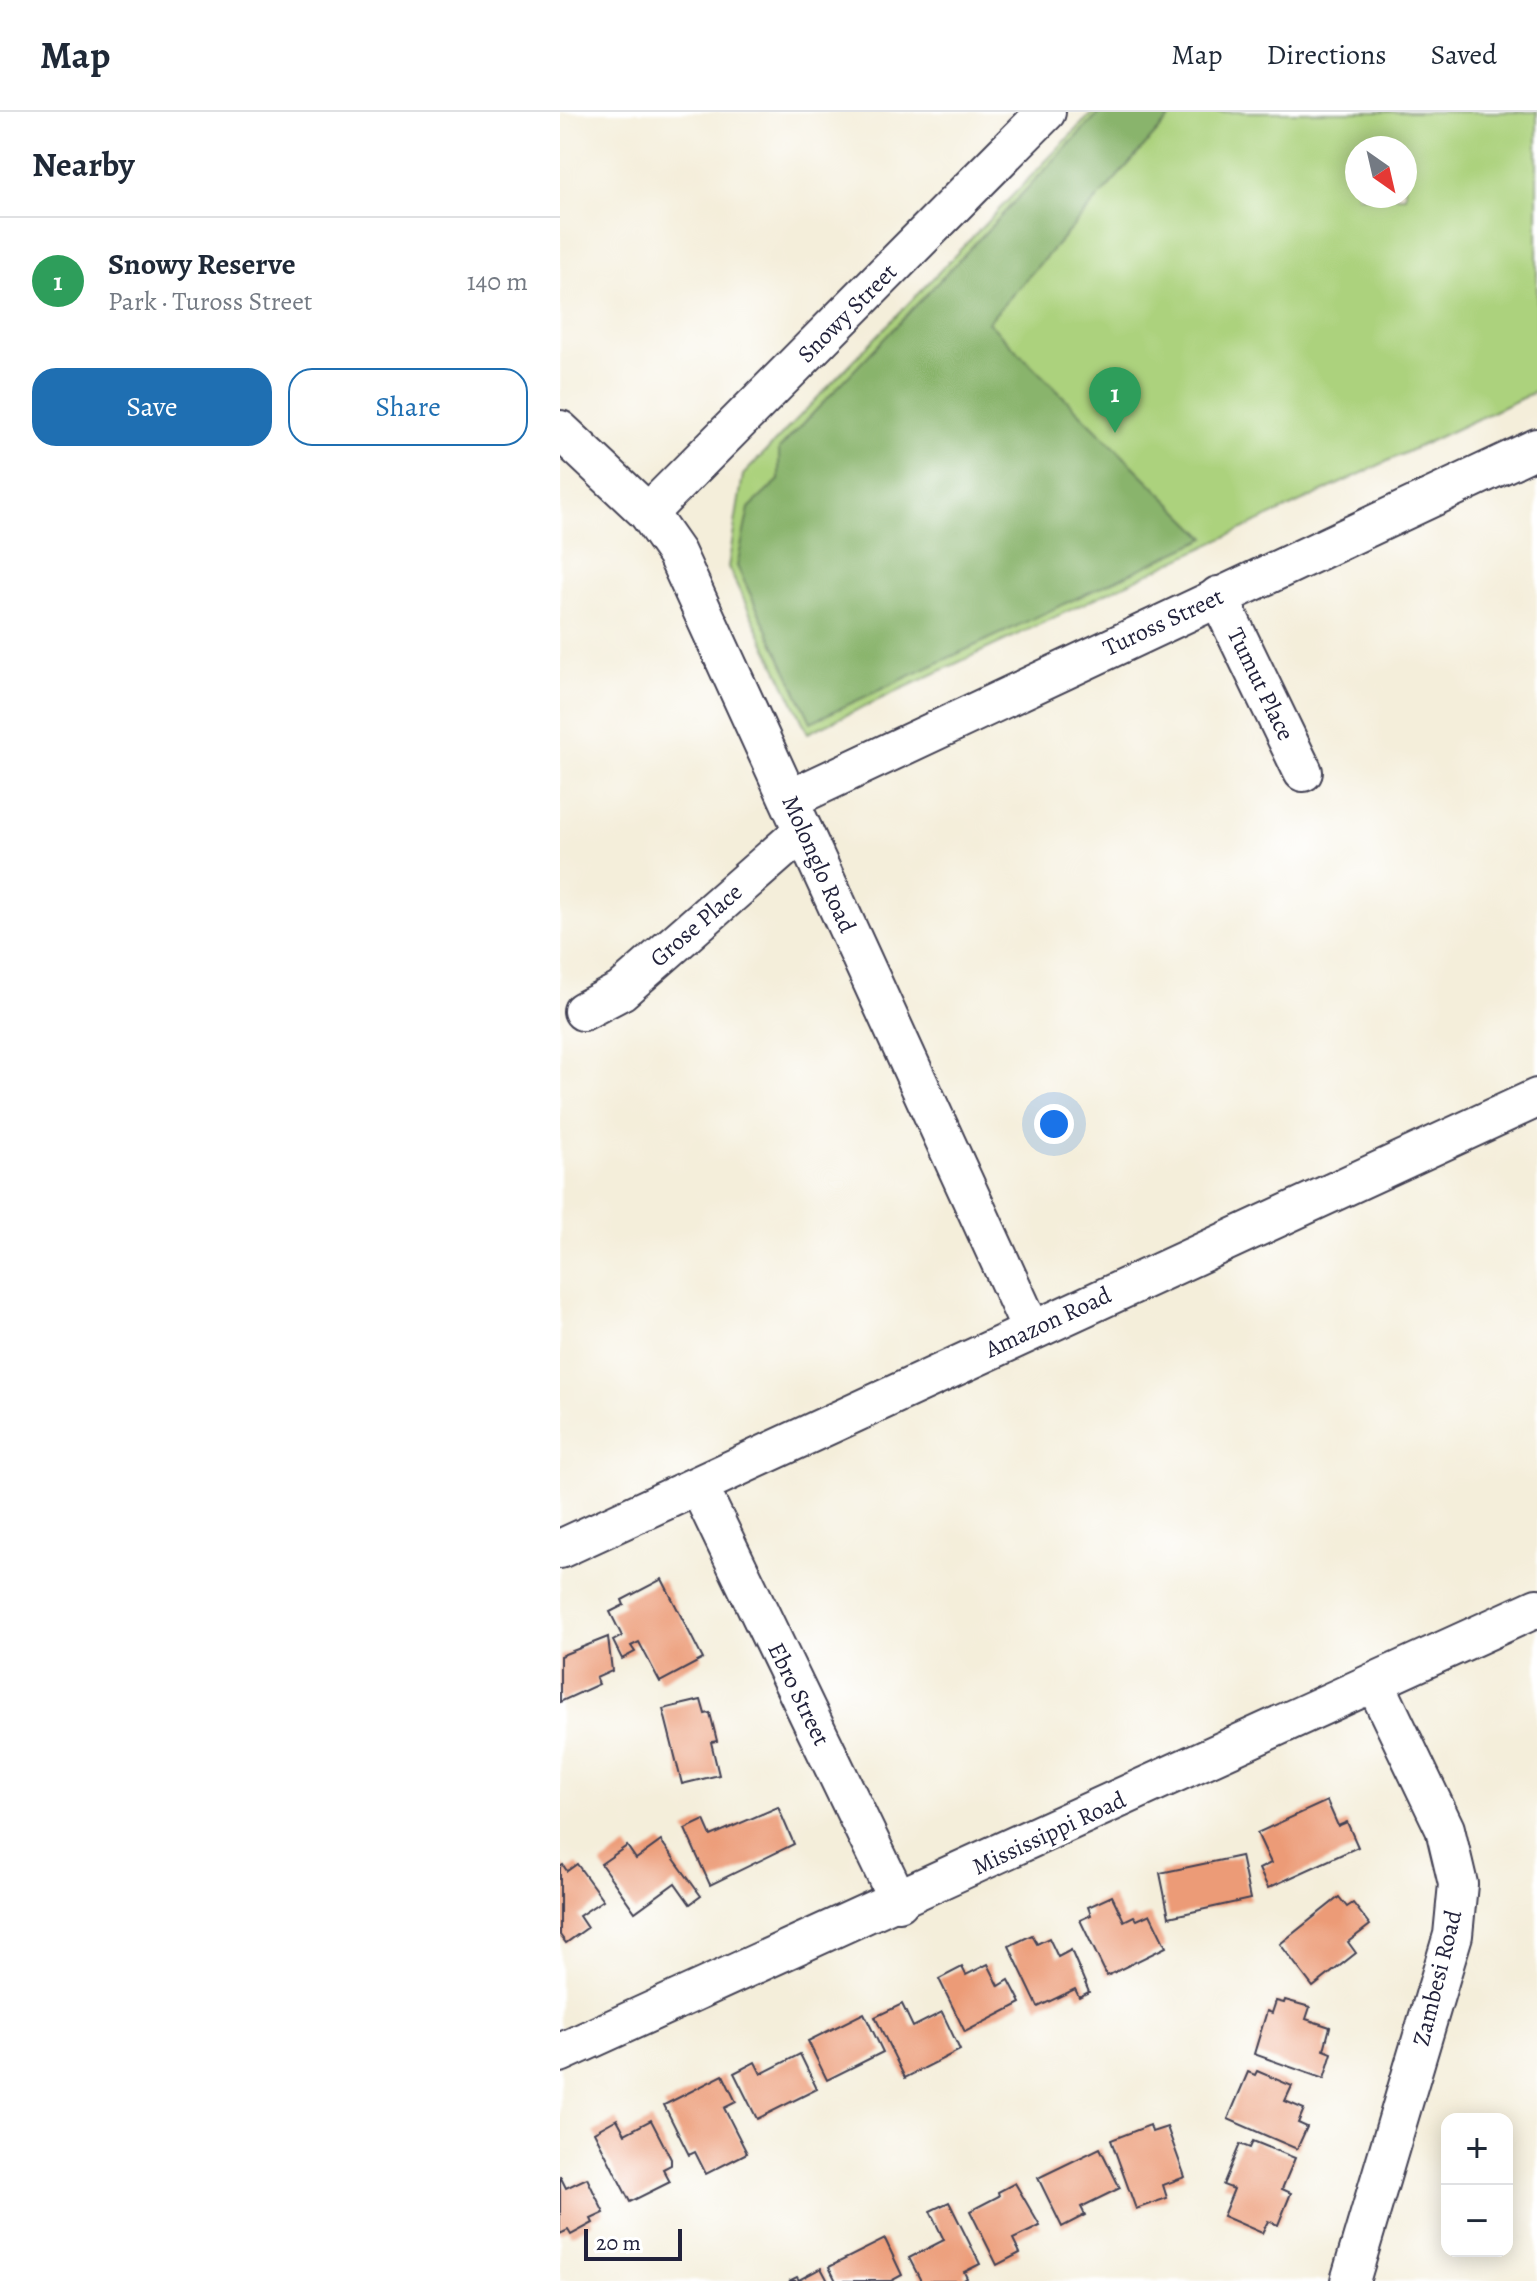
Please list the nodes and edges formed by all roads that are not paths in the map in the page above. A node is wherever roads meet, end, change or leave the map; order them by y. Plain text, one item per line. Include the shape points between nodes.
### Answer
1 (1046, 112) edge
2 (560, 430) edge
3 (1537, 448) edge
4 (648, 513) junction
5 (1218, 596) junction
6 (1303, 772) dead end
7 (797, 815) junction
8 (583, 1011) dead end
9 (1537, 1098) edge
10 (1031, 1329) junction
11 (699, 1487) junction
12 (560, 1549) edge
13 (1537, 1608) edge
14 (1375, 1683) junction
15 (899, 1902) junction
16 (560, 2053) edge
17 (1350, 2281) edge

1 - 4 street, Snowy Street
2 - 4 street, Molonglo Road
3 - 5 street, Tuross Street
4 - 7 street, Molonglo Road via 676,553
5 - 6 street, Tumut Place
5 - 7 street, Tuross Street
7 - 8 street, Grose Place via 621,991
7 - 10 street, Molonglo Road
9 - 10 street, Amazon Road
10 - 11 street, Amazon Road
11 - 12 street, Amazon Road
11 - 15 street, Ebro Street
13 - 14 street, Mississippi Road
14 - 15 street, Mississippi Road
14 - 17 street, Zambesi Road via 1445,1829 1458,1884 1453,1935
15 - 16 street, Mississippi Road

